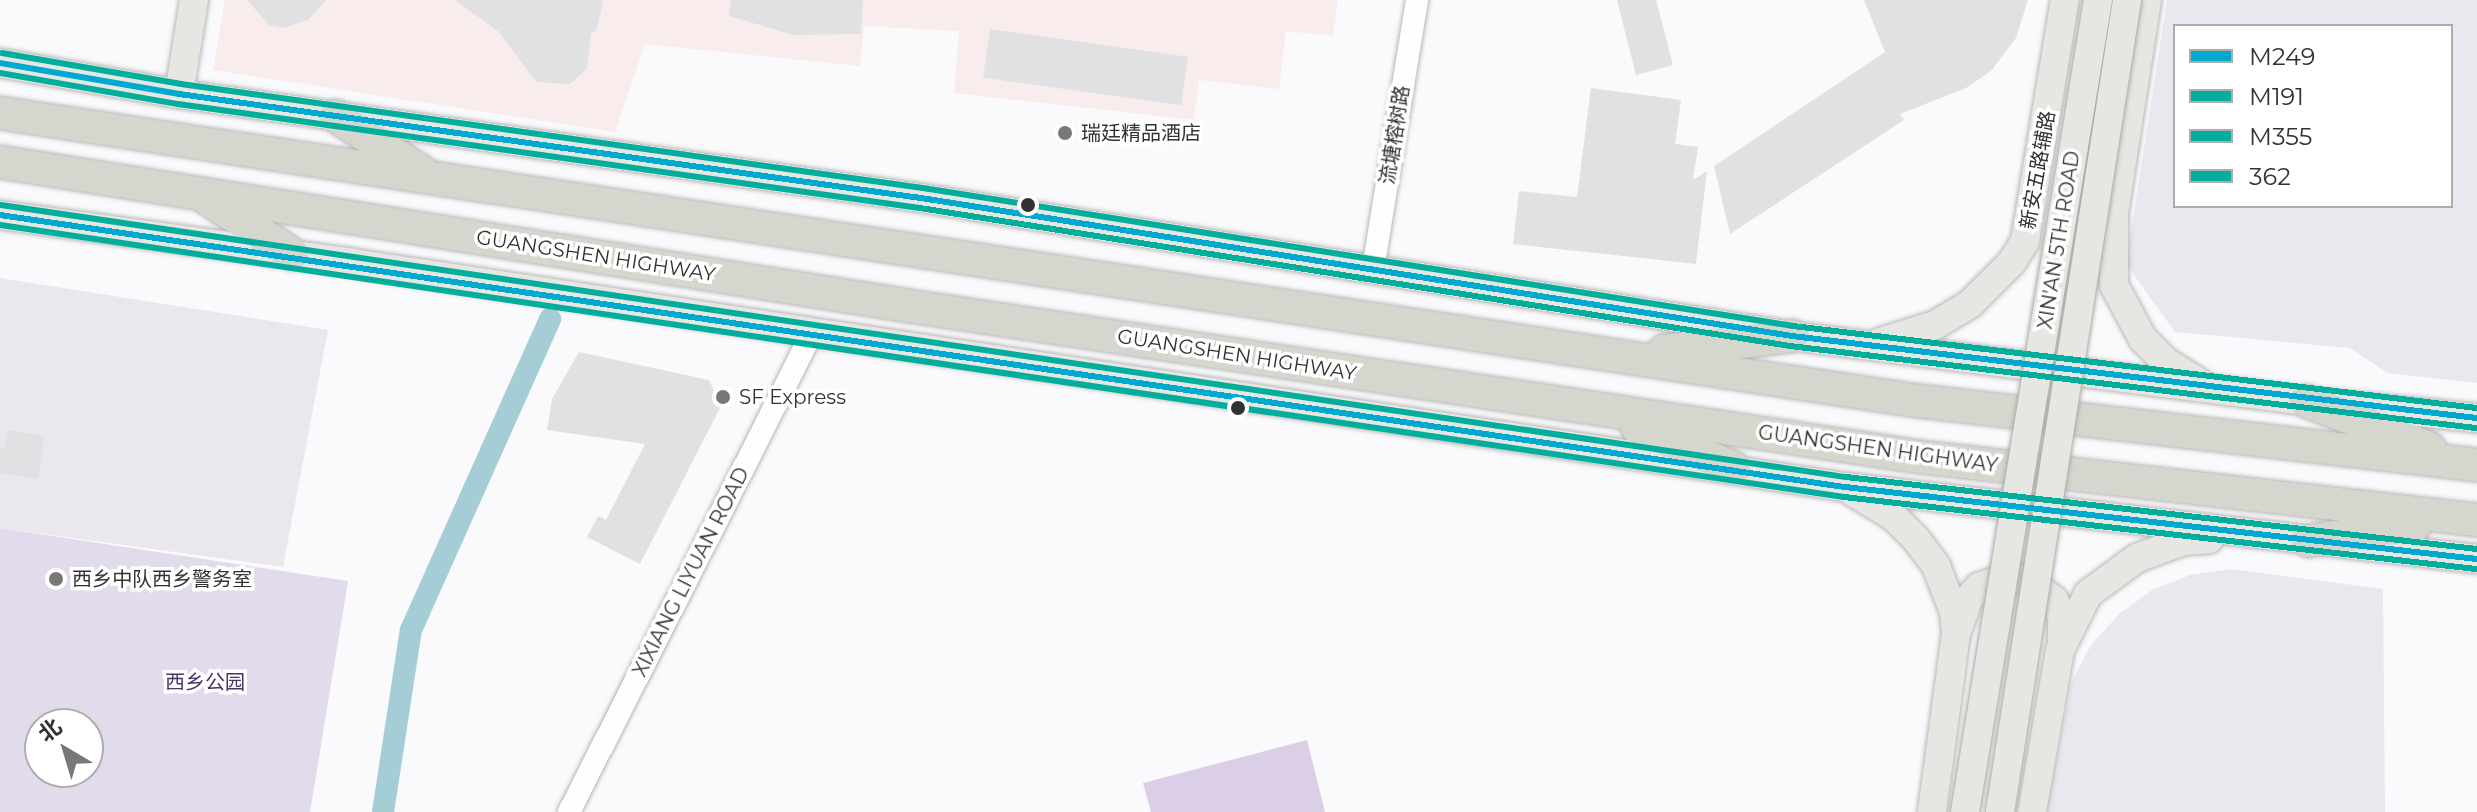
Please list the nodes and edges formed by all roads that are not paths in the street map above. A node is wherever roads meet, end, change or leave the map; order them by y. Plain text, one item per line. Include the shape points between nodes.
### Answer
1 (194, 0) edge
2 (1417, 0) edge
3 (2065, 0) edge
4 (2098, 0) edge
5 (2127, 0) edge
6 (2147, 0) edge
7 (0, 63) edge
8 (179, 94) junction
9 (0, 113) edge
10 (336, 116) junction
11 (0, 162) edge
12 (432, 178) junction
13 (199, 193) junction
14 (0, 215) edge
15 (292, 254) junction
16 (1373, 269) junction
17 (813, 331) junction
18 (1792, 336) junction
19 (1868, 345) junction
20 (1623, 356) junction
21 (2210, 389) junction
22 (2306, 401) junction
23 (1594, 409) junction
24 (2477, 418) edge
25 (2475, 464) edge
26 (1734, 468) junction
27 (1845, 487) junction
28 (2468, 519) edge
29 (2252, 534) junction
30 (2308, 541) junction
31 (2477, 559) edge
32 (1956, 634) junction
33 (2060, 650) junction
34 (569, 812) edge
35 (1932, 812) edge
36 (1965, 812) edge
37 (2000, 812) edge
38 (2032, 812) edge

1 - 8 main road
2 - 16 street, 流塘榕树路
3 - 19 main road, 新安五路辅路 via 2025,241 1998,279 1970,304 1935,325
4 - 36 main road, XIN'AN 5TH ROAD, bridge
5 - 37 main road, XIN'AN 5TH ROAD, bridge
6 - 21 main road via 2114,213 2114,285 2143,339 2165,361
7 - 8 main road
8 - 10 main road
9 - 12 highway
10 - 12 highway
10 - 16 main road via 908,196
11 - 13 highway, GUANGSHEN HIGHWAY
12 - 20 highway
13 - 15 highway
13 - 23 highway, GUANGSHEN HIGHWAY
14 - 15 main road
15 - 17 main road
16 - 18 main road
17 - 26 main road
17 - 34 street, XIXIANG LIYUAN ROAD
18 - 19 main road
18 - 20 highway
19 - 21 main road
20 - 25 highway via 1919,401
21 - 22 main road
22 - 24 main road
22 - 25 highway
23 - 26 highway
23 - 28 highway, GUANGSHEN HIGHWAY via 1921,457
26 - 27 main road
27 - 29 main road
27 - 32 main road via 1894,517 1936,566
28 - 30 highway
29 - 30 main road
29 - 33 main road via 2183,541 2110,574 2088,594
30 - 31 main road
32 - 33 main road via 1969,598 1979,587 2008,577 2026,579 2054,600 2062,616
32 - 35 main road
33 - 38 main road

